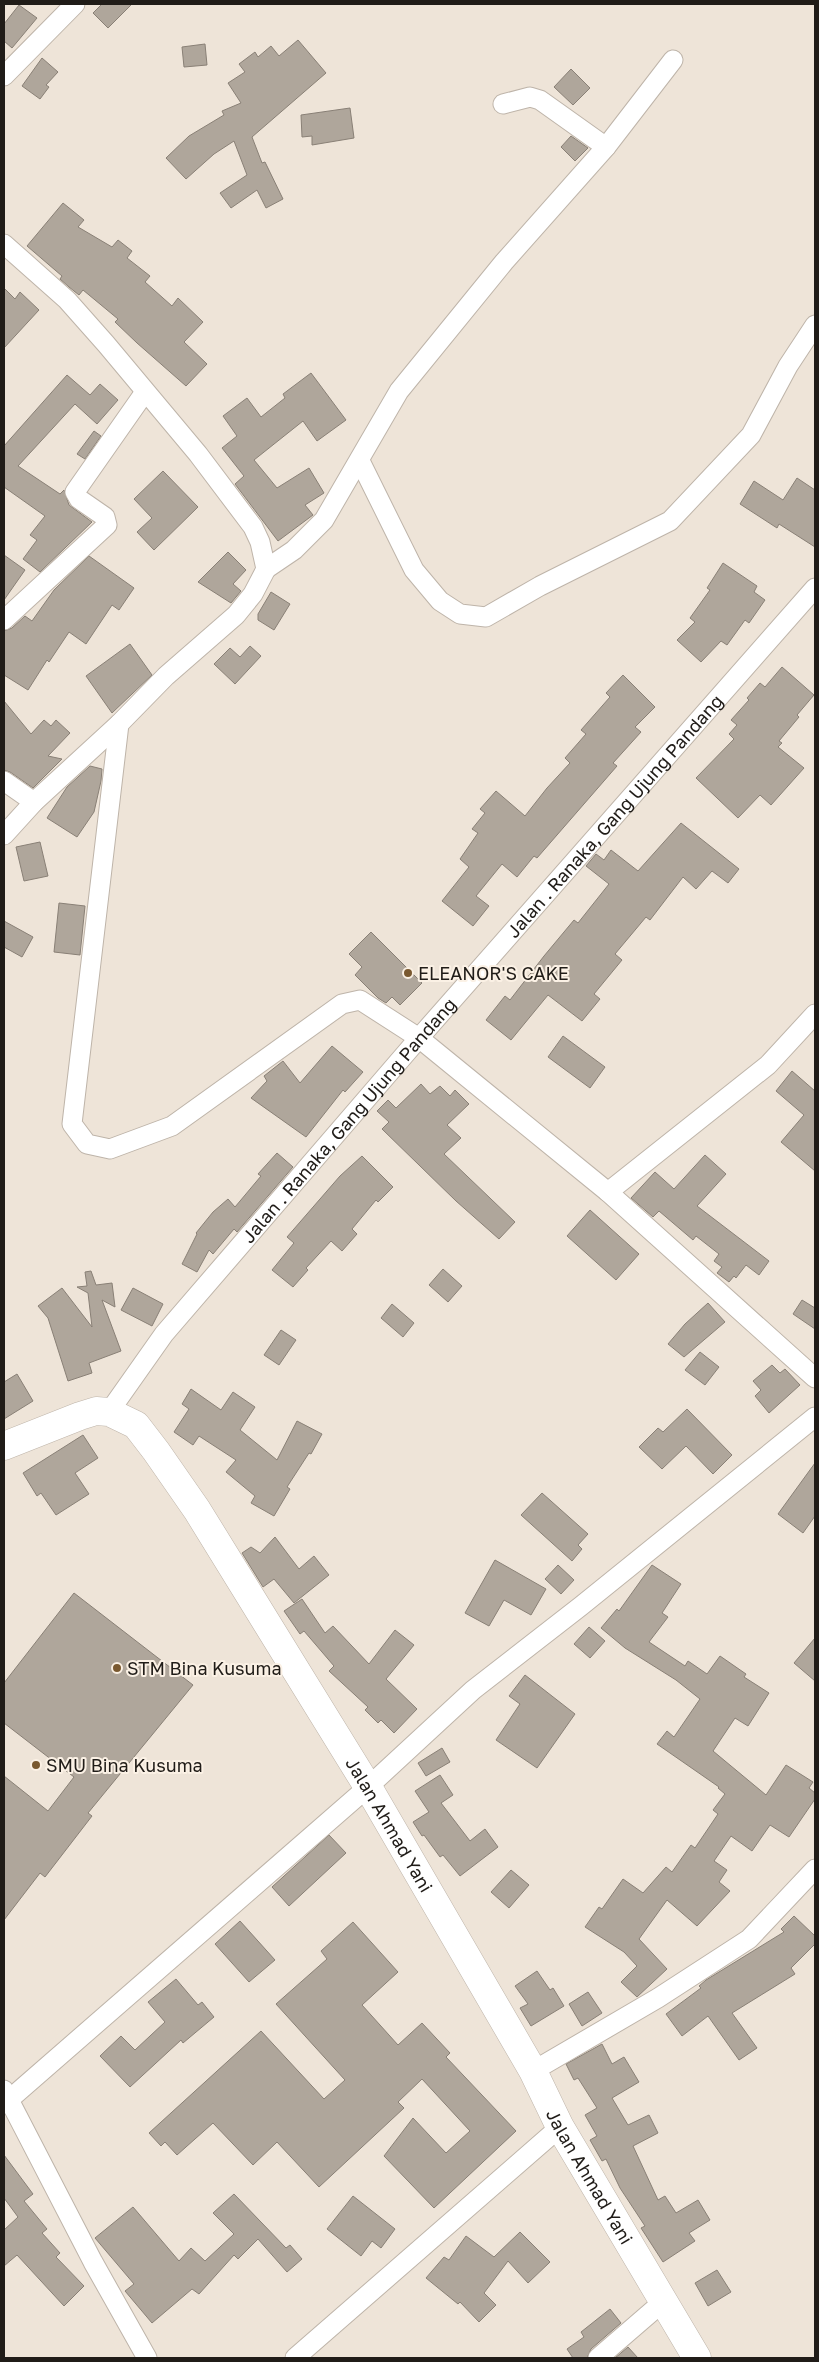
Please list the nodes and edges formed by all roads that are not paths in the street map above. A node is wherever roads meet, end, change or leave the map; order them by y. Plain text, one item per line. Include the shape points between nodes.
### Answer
1 (74, 4) edge
2 (673, 60) dead end
3 (4, 76) edge
4 (503, 104) dead end
5 (606, 146) junction
6 (4, 244) edge
7 (815, 325) edge
8 (146, 392) junction
9 (360, 460) junction
10 (266, 569) junction
11 (815, 588) edge
12 (4, 620) edge
13 (119, 724) junction
14 (4, 780) edge
15 (34, 802) junction
16 (4, 835) edge
17 (815, 1014) edge
18 (419, 1038) junction
19 (608, 1192) junction
20 (815, 1378) edge
21 (109, 1412) junction
22 (815, 1417) edge
23 (4, 1446) edge
24 (368, 1787) junction
25 (815, 1869) edge
26 (533, 2071) junction
27 (6, 2098) edge
28 (560, 2127) junction
29 (664, 2301) junction
30 (147, 2358) edge
31 (295, 2358) edge
32 (598, 2358) edge
33 (698, 2358) edge

1 - 3 street
2 - 5 street
4 - 5 street via 530,97 540,100
5 - 9 street via 504,262 399,391
6 - 8 street via 67,300
7 - 9 street via 788,366 751,435 670,521 540,586 486,617 460,614 440,601 414,570
8 - 10 street via 254,527
8 - 12 street via 75,492 79,499 105,517 106,525
9 - 10 street via 324,520 294,550
10 - 13 street via 253,594 236,615 166,676
11 - 18 street, Jalan . Ranaka, Gang Ujung Pandang
13 - 15 street
13 - 18 street via 72,1124 87,1144 110,1149 172,1126 342,1004 360,1000
14 - 15 street
15 - 16 street
17 - 19 street via 768,1065
18 - 19 street
18 - 21 street, Jalan . Ranaka, Gang Ujung Pandang via 164,1334
19 - 20 street
21 - 23 highway via 96,1411 80,1416
21 - 24 highway, Jalan Ahmad Yani via 136,1425 197,1510
22 - 24 street via 473,1690
24 - 26 highway, Jalan Ahmad Yani
24 - 27 street
25 - 26 street via 749,1939 658,1998
26 - 28 highway, Jalan Ahmad Yani
27 - 30 street
28 - 29 highway, Jalan Ahmad Yani
28 - 31 street
29 - 32 street
29 - 33 highway, Jalan Ahmad Yani

